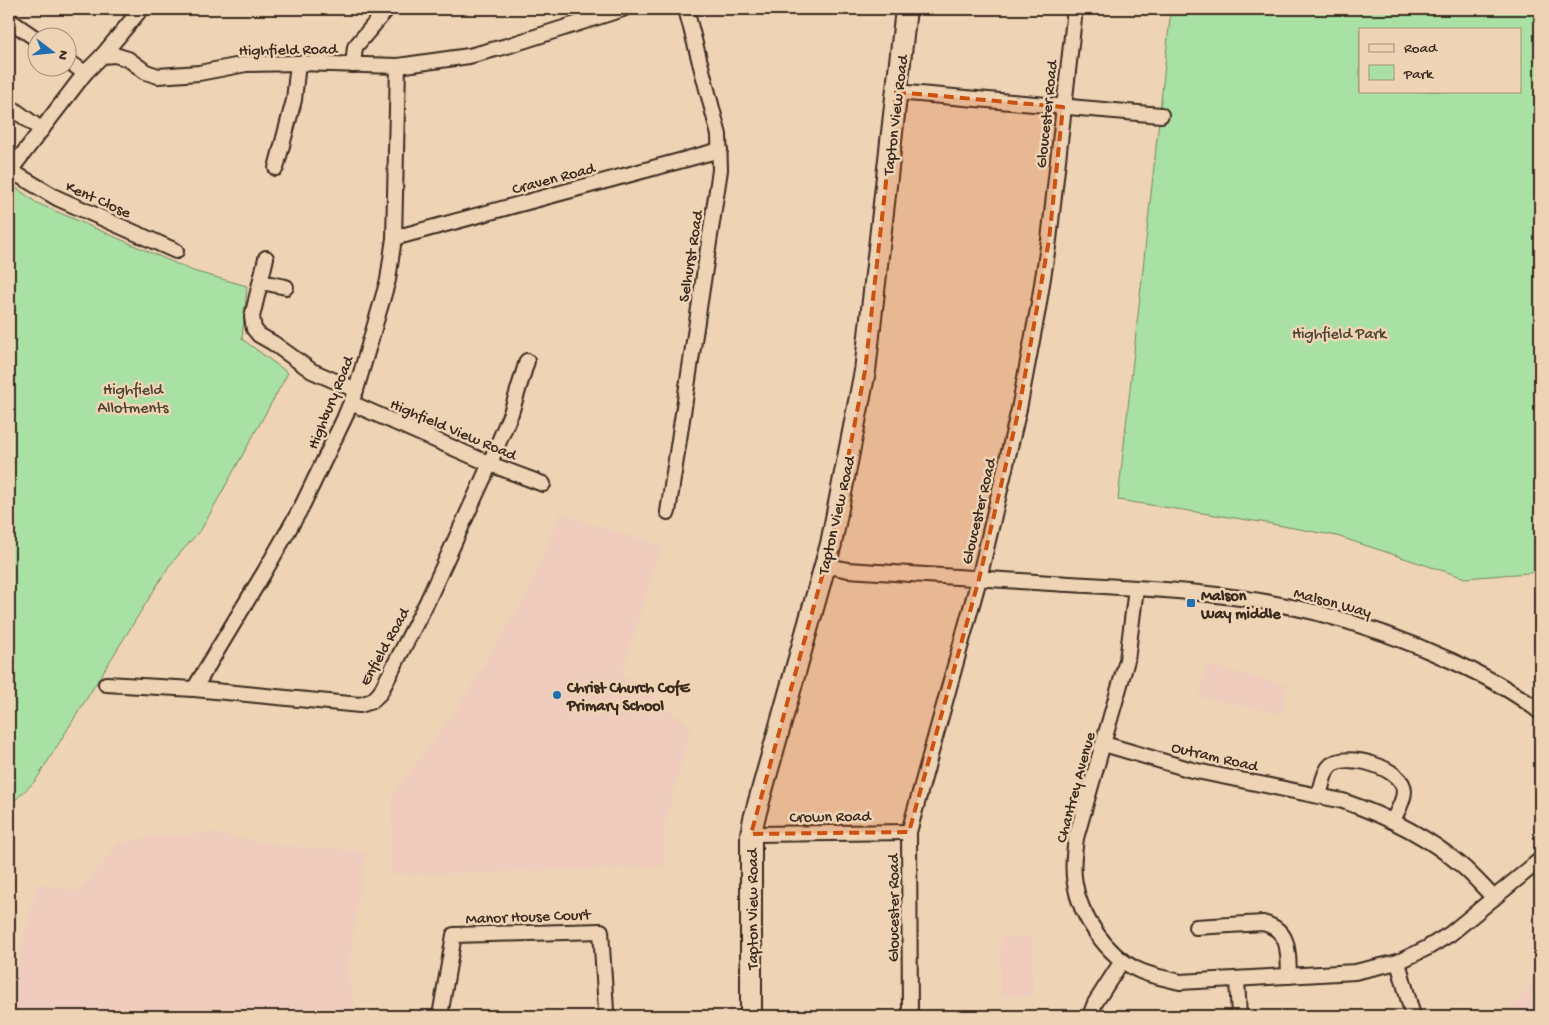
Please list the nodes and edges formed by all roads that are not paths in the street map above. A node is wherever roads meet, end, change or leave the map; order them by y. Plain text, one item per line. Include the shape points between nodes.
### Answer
1 (140, 9) edge
2 (387, 9) edge
3 (623, 9) edge
4 (686, 9) edge
5 (906, 9) edge
6 (1074, 9) edge
7 (9, 20) edge
8 (28, 33) edge
9 (102, 56) junction
10 (298, 63) junction
11 (353, 65) junction
12 (398, 66) junction
13 (78, 68) edge
14 (85, 73) junction
15 (896, 92) junction
16 (9, 106) edge
17 (1063, 107) junction
18 (1161, 114) dead end
19 (42, 130) junction
20 (720, 150) junction
21 (276, 168) dead end
22 (10, 172) edge
23 (394, 238) junction
24 (176, 251) dead end
25 (266, 258) dead end
26 (261, 282) junction
27 (286, 287) dead end
28 (527, 361) dead end
29 (353, 397) junction
30 (490, 464) junction
31 (543, 484) dead end
32 (668, 512) dead end
33 (824, 565) junction
34 (979, 579) junction
35 (1136, 588) junction
36 (106, 684) dead end
37 (194, 689) junction
38 (1540, 712) edge
39 (1104, 744) junction
40 (1320, 796) junction
41 (1392, 820) junction
42 (909, 832) junction
43 (751, 834) junction
44 (1540, 860) edge
45 (1494, 898) junction
46 (1196, 927) dead end
47 (1122, 961) junction
48 (1398, 962) junction
49 (1289, 976) junction
50 (1237, 979) junction
51 (440, 1016) edge
52 (605, 1016) edge
53 (750, 1016) edge
54 (910, 1016) edge
55 (1090, 1016) edge
56 (1239, 1016) edge
57 (1413, 1016) edge

1 - 9 street
2 - 11 street via 355,47
3 - 12 street, Highfield Road via 469,56
4 - 20 street, Selhurst Road
5 - 15 street, Tapton View Road
6 - 17 street, Gloucester Road
7 - 8 street
9 - 10 street, Highfield Road via 115,55 158,76 200,73 246,64
9 - 14 street
10 - 11 street, Highfield Road
10 - 21 street via 294,100
11 - 12 street, Highfield Road
12 - 23 street, Highbury Road
13 - 14 street
14 - 19 street
15 - 17 street
15 - 33 street, Tapton View Road via 865,371 831,544
16 - 19 street
17 - 18 street
17 - 34 street, Gloucester Road via 1038,309 1019,409
19 - 22 street
20 - 23 street, Craven Road
20 - 32 street, Selhurst Road via 720,170
22 - 24 street, Kent Close via 56,198
23 - 29 street, Highbury Road via 388,280
25 - 26 street, Highfield View Road
26 - 27 street
26 - 29 street, Highfield View Road via 252,317 254,330
28 - 30 street, Enfield Road via 511,413
29 - 30 street, Highfield View Road
29 - 37 street, Highbury Road via 300,508
30 - 31 street, Highfield View Road
30 - 37 street, Enfield Road via 427,602 380,693 372,701 360,705
33 - 34 street via 848,570
33 - 43 street, Tapton View Road
34 - 35 street, Malson Way
34 - 42 street, Gloucester Road
35 - 38 street, Malson Way via 1224,596 1313,612 1353,623 1474,671
35 - 39 street, Chantrey Avenue via 1127,660
36 - 37 street, Enfield Road
39 - 40 street, Outram Road via 1192,770
39 - 47 street, Chantrey Avenue via 1076,838 1073,862 1075,886 1091,925
40 - 41 street, Outram Road via 1343,801
40 - 41 street via 1325,772 1336,761 1372,764 1395,776 1402,784 1403,799
41 - 45 street, Outram Road via 1460,864
42 - 43 street, Crown Road
42 - 54 street, Gloucester Road
43 - 53 street, Tapton View Road
44 - 45 street, Chantrey Avenue
45 - 48 street, Chantrey Avenue via 1450,934
46 - 49 street via 1272,925 1279,930 1288,948
47 - 50 street, Chantrey Avenue via 1136,970 1180,982
47 - 55 street
48 - 49 street, Chantrey Avenue via 1355,972
48 - 57 street
49 - 50 street, Chantrey Avenue
50 - 56 street
51 - 52 street, Manor House Court via 454,935 601,930

